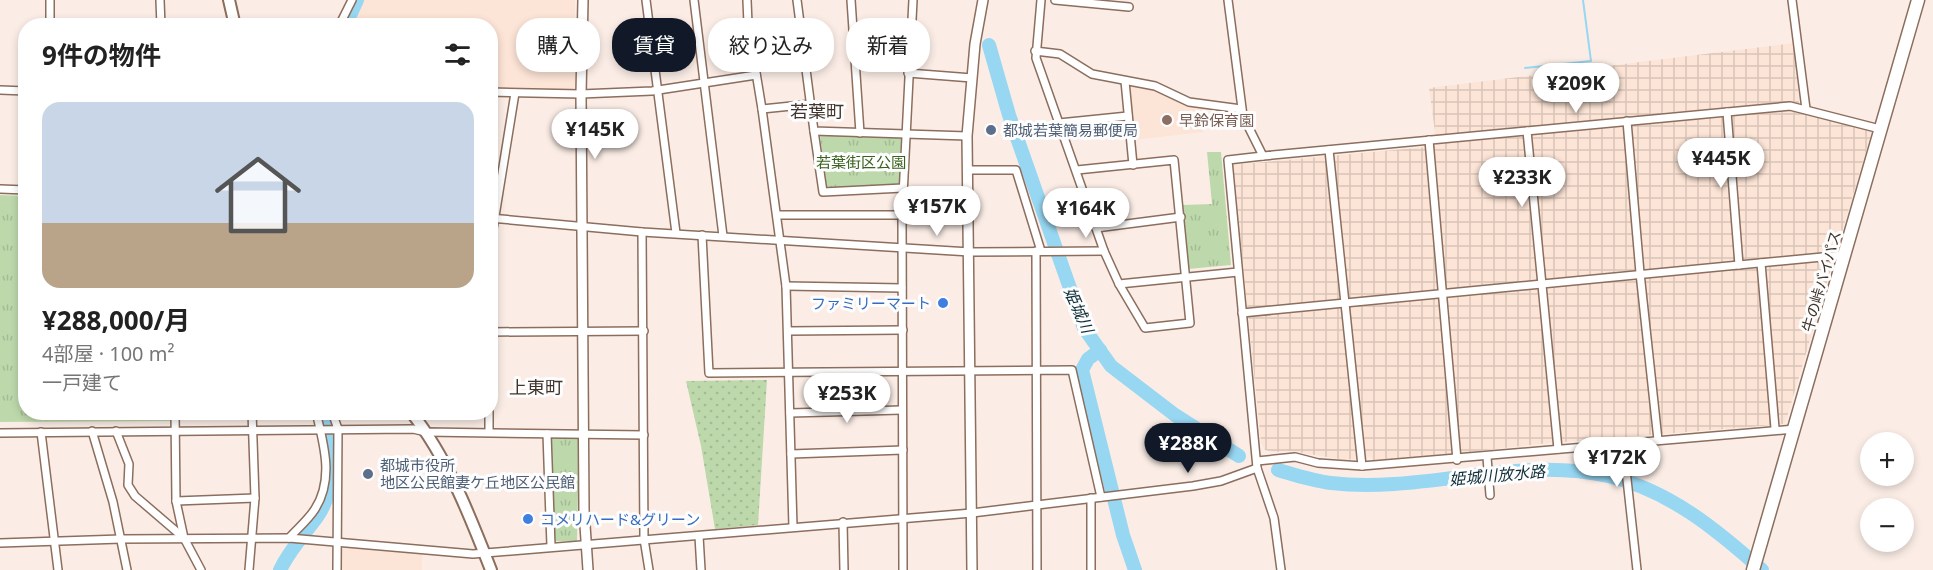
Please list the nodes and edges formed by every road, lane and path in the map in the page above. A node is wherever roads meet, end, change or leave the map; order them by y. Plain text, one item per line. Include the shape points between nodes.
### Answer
1 (50, 0) edge
2 (160, 0) edge
3 (229, 0) edge
4 (352, 0) edge
5 (583, 0) edge
6 (646, 0) edge
7 (694, 0) edge
8 (747, 0) edge
9 (797, 0) edge
10 (851, 0) edge
11 (913, 0) edge
12 (983, 0) edge
13 (1041, 0) edge
14 (1055, 0) edge
15 (1228, 0) edge
16 (1792, 0) edge
17 (1918, 0) edge
18 (1067, 1) edge
19 (1129, 8) dead end
20 (50, 18) edge
21 (161, 18) edge
22 (233, 18) edge
23 (343, 18) edge
24 (1035, 51) junction
25 (908, 74) junction
26 (756, 75) junction
27 (972, 78) junction
28 (1125, 81) junction
29 (704, 82) junction
30 (0, 90) edge
31 (656, 90) junction
32 (18, 91) edge
33 (498, 92) edge
34 (515, 93) junction
35 (580, 94) junction
36 (811, 104) junction
37 (762, 109) junction
38 (1241, 109) junction
39 (1806, 109) junction
40 (1727, 112) junction
41 (1128, 116) junction
42 (1627, 121) junction
43 (1059, 123) junction
44 (1880, 129) junction
45 (814, 131) junction
46 (1527, 131) junction
47 (860, 133) junction
48 (907, 134) junction
49 (967, 136) junction
50 (1429, 140) junction
51 (1329, 150) junction
52 (1263, 156) junction
53 (1133, 165) junction
54 (967, 170) junction
55 (1077, 170) junction
56 (903, 188) junction
57 (0, 189) edge
58 (18, 190) edge
59 (498, 190) edge
60 (777, 215) junction
61 (902, 215) junction
62 (1181, 217) junction
63 (498, 218) edge
64 (583, 227) junction
65 (1096, 228) junction
66 (642, 232) junction
67 (676, 233) junction
68 (702, 235) junction
69 (723, 236) junction
70 (780, 241) junction
71 (902, 247) junction
72 (1038, 251) junction
73 (1104, 251) junction
74 (970, 252) junction
75 (1843, 255) junction
76 (1761, 263) junction
77 (1739, 265) junction
78 (1238, 272) junction
79 (1640, 273) junction
80 (1185, 277) junction
81 (1119, 284) junction
82 (1542, 284) junction
83 (786, 286) junction
84 (902, 288) junction
85 (1443, 293) junction
86 (1344, 302) junction
87 (1242, 313) junction
88 (644, 330) junction
89 (903, 330) junction
90 (583, 331) junction
91 (788, 331) junction
92 (498, 332) edge
93 (903, 370) junction
94 (971, 371) junction
95 (1036, 371) junction
96 (789, 373) junction
97 (902, 410) junction
98 (790, 413) junction
99 (175, 420) edge
100 (252, 420) edge
101 (318, 420) edge
102 (334, 420) edge
103 (417, 420) edge
104 (489, 420) edge
105 (1775, 428) junction
106 (175, 429) junction
107 (252, 429) junction
108 (320, 429) junction
109 (336, 429) junction
110 (1795, 429) junction
111 (92, 431) junction
112 (116, 431) junction
113 (489, 431) junction
114 (41, 432) junction
115 (426, 432) junction
116 (0, 433) edge
117 (547, 434) junction
118 (584, 435) junction
119 (644, 435) junction
120 (1658, 440) junction
121 (1623, 443) junction
122 (1558, 449) junction
123 (903, 450) junction
124 (792, 454) junction
125 (1487, 457) junction
126 (1457, 460) junction
127 (1257, 464) junction
128 (1362, 466) junction
129 (1490, 495) dead end
130 (1105, 496) junction
131 (255, 498) junction
132 (1091, 498) junction
133 (176, 501) junction
134 (1037, 505) junction
135 (972, 513) junction
136 (903, 519) junction
137 (843, 522) junction
138 (793, 527) junction
139 (699, 536) junction
140 (252, 537) junction
141 (122, 538) junction
142 (184, 538) junction
143 (290, 538) junction
144 (644, 539) junction
145 (56, 541) junction
146 (0, 543) edge
147 (338, 544) junction
148 (584, 544) junction
149 (551, 546) junction
150 (484, 552) junction
151 (58, 570) edge
152 (127, 570) edge
153 (201, 570) edge
154 (249, 570) edge
155 (337, 570) edge
156 (491, 570) edge
157 (588, 570) edge
158 (649, 570) edge
159 (701, 570) edge
160 (844, 570) edge
161 (903, 570) edge
162 (972, 570) edge
163 (1037, 570) edge
164 (1091, 570) edge
165 (1281, 570) edge
166 (1637, 570) edge
167 (1753, 570) edge

1 - 20 street
2 - 21 street
3 - 22 main road
4 - 23 street
5 - 35 street
6 - 31 street
7 - 29 street
8 - 26 street
9 - 36 street
10 - 47 street
11 - 25 street
12 - 27 street
13 - 24 street
14 - 18 street
15 - 38 street
16 - 39 street
17 - 44 highway, 牛の峠バイパス
18 - 19 street
24 - 28 street via 1060,54 1092,74
24 - 43 street
25 - 27 street
25 - 48 street
26 - 29 street
26 - 37 street
27 - 49 street
28 - 38 street via 1155,86 1189,102
28 - 41 street
29 - 31 street
29 - 69 street
30 - 32 street
31 - 35 street
31 - 67 street
33 - 34 street
34 - 35 street
34 - 59 street
35 - 64 street
36 - 37 street
36 - 45 street
37 - 60 street
38 - 52 street via 1244,123
39 - 40 street via 1790,106
39 - 44 street
40 - 42 street
40 - 77 street
41 - 43 street
41 - 53 street
42 - 46 street
42 - 79 street
43 - 55 street
44 - 75 highway, 牛の峠バイパス
45 - 47 street
45 - 56 street via 823,192
46 - 50 street
46 - 82 street
47 - 48 street
48 - 49 street
48 - 56 street
49 - 54 street
50 - 51 street
50 - 85 street
51 - 52 street
51 - 86 street
52 - 78 street via 1228,160
53 - 55 street
53 - 62 street via 1174,160
54 - 72 street via 1017,170
54 - 74 street
55 - 65 street
56 - 61 street
57 - 58 street
60 - 61 street
60 - 70 street
61 - 71 street
62 - 65 street
62 - 80 street
63 - 64 street
64 - 66 street
64 - 90 street
65 - 73 street
66 - 67 street
66 - 88 street
67 - 68 street
68 - 69 street
68 - 96 street via 709,373
69 - 70 street
70 - 71 street
70 - 83 street
71 - 74 street
71 - 84 street
72 - 73 street
72 - 74 street
72 - 95 street
73 - 81 street
74 - 94 street
75 - 76 street
75 - 110 highway, 牛の峠バイパス
76 - 77 street
76 - 105 street
77 - 79 street
78 - 80 street
78 - 87 street
79 - 82 street
79 - 120 street
80 - 81 street
80 - 81 street via 1190,323 1145,327
82 - 85 street
82 - 122 street
83 - 84 street
83 - 91 street
84 - 89 street
85 - 86 street
85 - 126 street
86 - 87 street
86 - 128 street
87 - 127 street
88 - 90 street
88 - 119 street
89 - 91 street
89 - 93 street
90 - 92 street
90 - 118 street
91 - 96 street
93 - 94 street
93 - 96 street
93 - 97 street
94 - 95 street
94 - 135 street
95 - 130 street via 1072,370
95 - 134 street
96 - 98 street
97 - 98 street
97 - 123 street
98 - 124 street
99 - 106 street
100 - 107 street
101 - 108 street
102 - 109 street
103 - 115 main road
104 - 113 street
105 - 110 street
105 - 120 street
106 - 107 street
106 - 112 street
106 - 133 street
107 - 108 street
107 - 131 street
108 - 109 street
108 - 143 street via 327,456 322,491 315,509
109 - 115 street
109 - 147 street
110 - 167 highway, 牛の峠バイパス
111 - 112 street
111 - 114 street
111 - 141 street
112 - 142 street via 129,465 128,485 135,496
113 - 115 street
113 - 117 street
114 - 116 street
114 - 145 street
115 - 150 main road
117 - 118 street
117 - 149 street
118 - 119 street
118 - 148 street
119 - 144 street
120 - 121 street
121 - 122 street
121 - 166 street
122 - 125 street
123 - 124 street
123 - 136 street
124 - 138 street
125 - 126 street
125 - 129 street
126 - 128 street
127 - 128 street via 1294,458
127 - 130 street via 1209,483
127 - 165 street via 1274,518
130 - 132 street
131 - 133 street
131 - 140 street
132 - 134 street
132 - 164 street
133 - 142 street
134 - 135 street
134 - 163 street
135 - 136 street
135 - 162 street
136 - 137 street
136 - 161 street
137 - 138 street
137 - 160 street
138 - 139 street
139 - 144 street
139 - 159 street
140 - 142 street
140 - 143 street
140 - 154 street
141 - 142 street
141 - 145 street
141 - 152 street
142 - 153 street
143 - 147 street
144 - 148 street
144 - 158 street
145 - 146 street
145 - 151 street
147 - 150 street
147 - 155 street
148 - 149 street
148 - 157 street
149 - 150 street
150 - 156 main road

